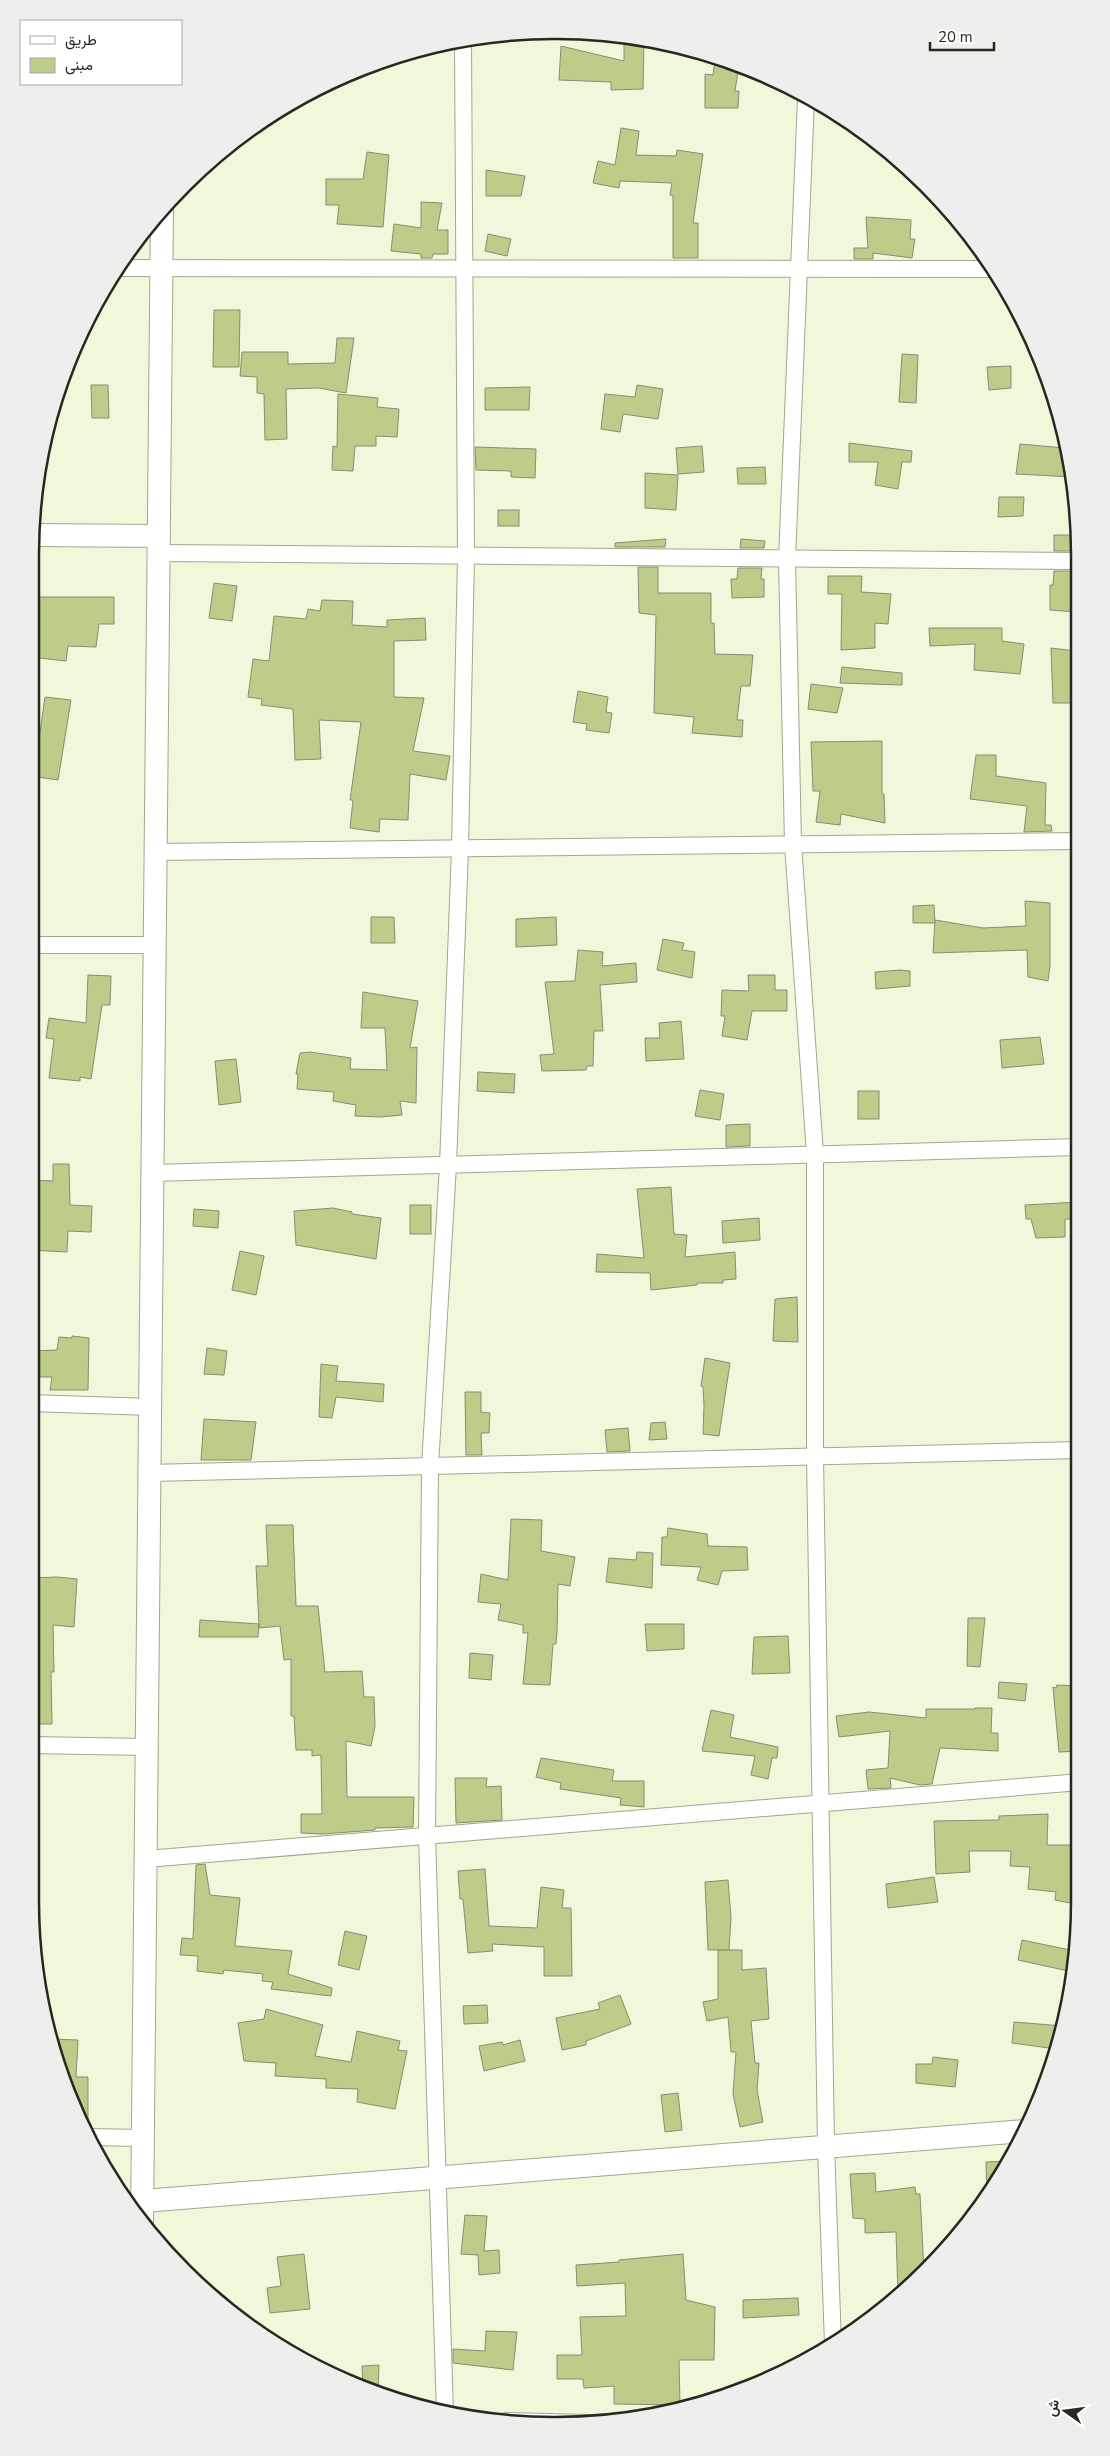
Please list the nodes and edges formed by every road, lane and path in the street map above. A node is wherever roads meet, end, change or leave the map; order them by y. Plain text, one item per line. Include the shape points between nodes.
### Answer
1 (463, 47) edge
2 (806, 104) edge
3 (162, 221) edge
4 (126, 268) edge
5 (463, 269) junction
6 (799, 269) junction
7 (985, 269) edge
8 (161, 270) junction
9 (40, 536) edge
10 (159, 544) junction
11 (466, 556) junction
12 (787, 558) junction
13 (1071, 561) edge
14 (1071, 841) edge
15 (793, 844) junction
16 (460, 848) junction
17 (156, 852) junction
18 (39, 945) edge
19 (155, 945) junction
20 (1071, 1147) edge
21 (815, 1154) junction
22 (448, 1164) junction
23 (153, 1173) junction
24 (39, 1403) edge
25 (151, 1407) junction
26 (1071, 1450) edge
27 (815, 1456) junction
28 (430, 1466) junction
29 (150, 1473) junction
30 (39, 1745) edge
31 (147, 1747) junction
32 (1071, 1783) edge
33 (822, 1804) junction
34 (426, 1836) junction
35 (146, 1859) junction
36 (1017, 2132) edge
37 (96, 2137) edge
38 (143, 2138) junction
39 (826, 2146) junction
40 (438, 2177) junction
41 (142, 2211) edge
42 (833, 2336) edge
43 (445, 2405) edge

1 - 5 street
2 - 6 street
3 - 8 main road
4 - 8 street
5 - 6 street
5 - 8 street
5 - 11 street
6 - 7 street
6 - 12 street
8 - 10 main road
9 - 10 main road
10 - 11 street
10 - 17 main road
11 - 12 street
11 - 16 street
12 - 13 street
12 - 15 street
14 - 15 street
15 - 16 street
15 - 21 street
16 - 17 street
16 - 22 street
17 - 19 main road
18 - 19 street
19 - 23 main road
20 - 21 street
21 - 22 street
21 - 27 street
22 - 23 street
22 - 28 street
23 - 25 main road
24 - 25 street
25 - 29 main road
26 - 27 street
27 - 28 street
27 - 33 street
28 - 29 street
28 - 34 street
29 - 31 main road
30 - 31 street
31 - 35 main road
32 - 33 street
33 - 34 street
33 - 39 street
34 - 35 street
34 - 40 street
35 - 38 main road
36 - 39 main road
37 - 38 street
38 - 41 main road
39 - 40 main road
39 - 42 street
40 - 41 main road
40 - 43 street

